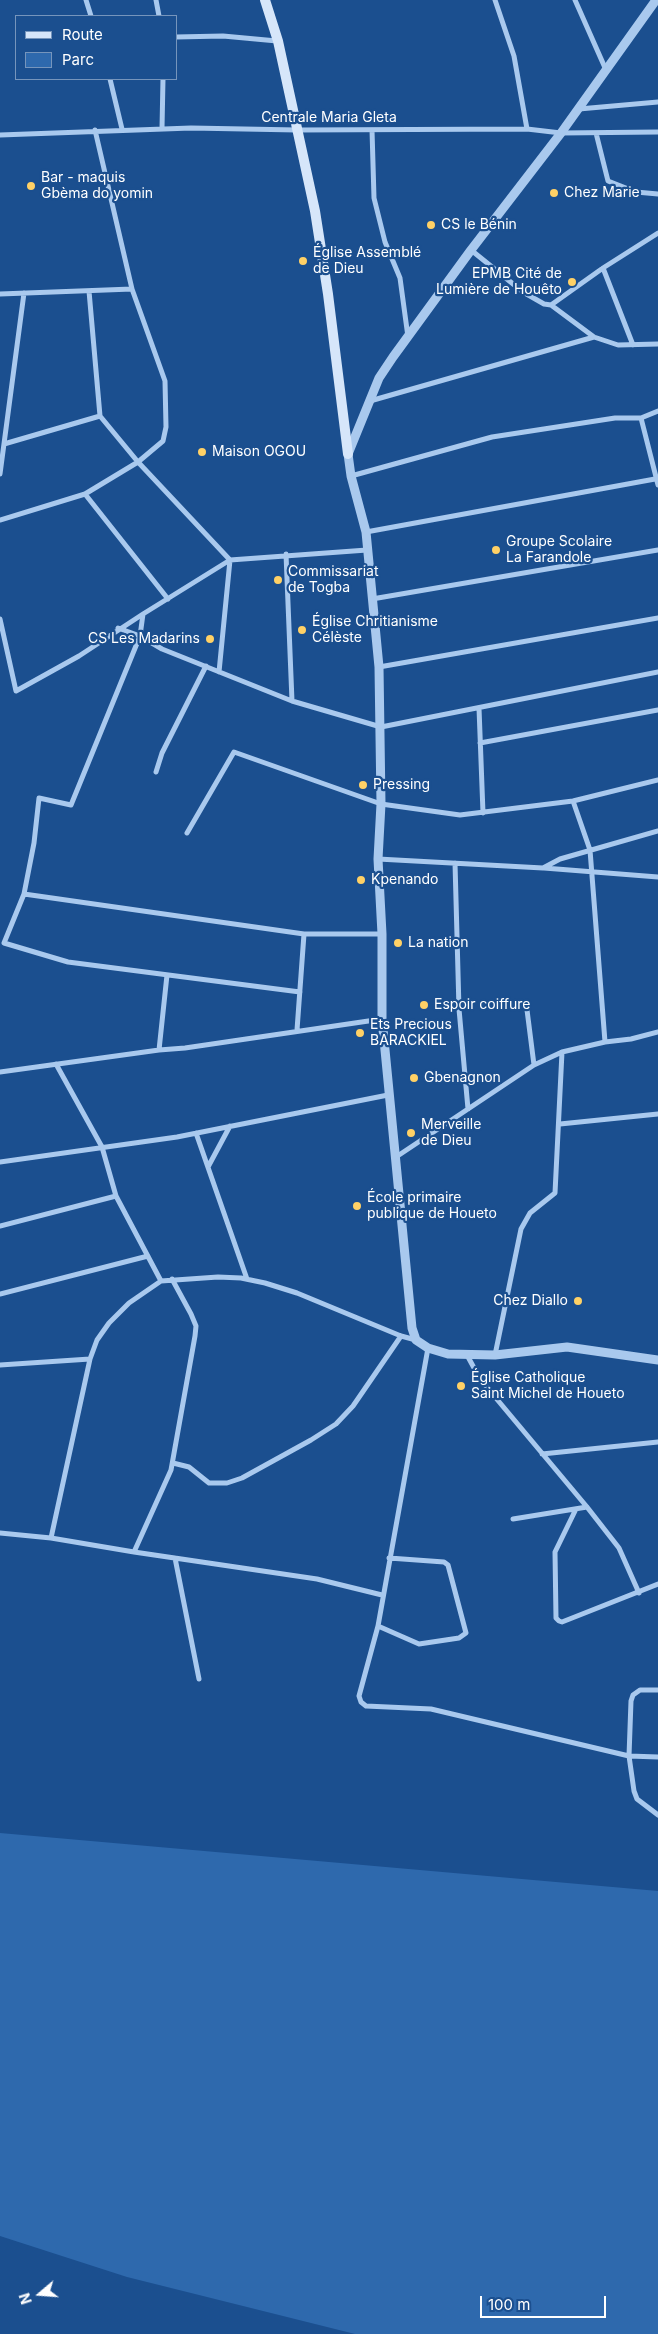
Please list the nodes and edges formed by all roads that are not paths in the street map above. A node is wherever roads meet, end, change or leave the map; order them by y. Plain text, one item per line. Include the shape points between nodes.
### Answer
1 (86, 0) edge
2 (156, 0) edge
3 (264, 0) edge
4 (495, 0) edge
5 (575, 0) edge
6 (656, 0) edge
7 (91, 15) edge
8 (159, 15) edge
9 (178, 37) edge
10 (278, 41) junction
11 (606, 71) junction
12 (110, 80) edge
13 (163, 80) edge
14 (658, 102) edge
15 (579, 109) junction
16 (162, 128) junction
17 (122, 129) junction
18 (527, 129) junction
19 (95, 130) junction
20 (297, 130) junction
21 (372, 130) junction
22 (658, 132) edge
23 (561, 133) junction
24 (596, 133) junction
25 (0, 135) edge
26 (658, 194) edge
27 (658, 233) edge
28 (471, 250) junction
29 (603, 268) junction
30 (132, 289) junction
31 (89, 291) junction
32 (24, 293) junction
33 (0, 294) edge
34 (551, 305) junction
35 (408, 337) junction
36 (594, 337) junction
37 (658, 344) edge
38 (633, 345) junction
39 (370, 401) junction
40 (658, 411) edge
41 (100, 416) junction
42 (641, 418) junction
43 (4, 444) junction
44 (348, 454) junction
45 (138, 462) junction
46 (0, 474) edge
47 (351, 476) junction
48 (655, 479) junction
49 (658, 485) edge
50 (85, 494) junction
51 (0, 520) edge
52 (366, 532) junction
53 (368, 550) junction
54 (658, 550) edge
55 (286, 554) junction
56 (230, 560) junction
57 (168, 599) junction
58 (371, 599) junction
59 (143, 614) junction
60 (658, 618) edge
61 (0, 619) edge
62 (118, 628) junction
63 (140, 636) junction
64 (206, 666) junction
65 (379, 667) junction
66 (219, 672) junction
67 (658, 672) edge
68 (292, 701) junction
69 (479, 708) junction
70 (658, 710) edge
71 (381, 727) junction
72 (480, 744) junction
73 (156, 772) dead end
74 (658, 780) edge
75 (574, 801) junction
76 (381, 804) junction
77 (483, 813) junction
78 (658, 832) edge
79 (187, 833) dead end
80 (590, 850) junction
81 (378, 858) junction
82 (455, 863) junction
83 (543, 868) junction
84 (592, 872) junction
85 (658, 877) edge
86 (24, 894) junction
87 (304, 934) junction
88 (382, 934) junction
89 (2, 943) edge
90 (167, 975) junction
91 (300, 992) junction
92 (526, 1002) dead end
93 (382, 1019) junction
94 (297, 1030) junction
95 (658, 1032) edge
96 (605, 1042) junction
97 (159, 1050) junction
98 (562, 1052) junction
99 (56, 1064) junction
100 (534, 1065) junction
101 (0, 1072) edge
102 (388, 1095) junction
103 (468, 1109) junction
104 (658, 1114) edge
105 (560, 1124) junction
106 (230, 1126) junction
107 (196, 1133) junction
108 (102, 1148) junction
109 (396, 1157) junction
110 (0, 1162) edge
111 (208, 1167) junction
112 (116, 1196) junction
113 (0, 1226) edge
114 (148, 1256) junction
115 (172, 1279) junction
116 (247, 1280) junction
117 (161, 1281) junction
118 (0, 1294) edge
119 (401, 1336) junction
120 (416, 1340) junction
121 (428, 1348) junction
122 (467, 1355) junction
123 (495, 1355) junction
124 (90, 1359) junction
125 (658, 1360) edge
126 (0, 1366) edge
127 (658, 1442) edge
128 (542, 1454) junction
129 (173, 1463) junction
130 (587, 1507) junction
131 (576, 1509) junction
132 (513, 1519) dead end
133 (0, 1533) edge
134 (51, 1538) junction
135 (134, 1552) junction
136 (175, 1558) junction
137 (389, 1558) junction
138 (658, 1584) edge
139 (639, 1593) junction
140 (382, 1595) junction
141 (378, 1626) junction
142 (200, 1679) dead end
143 (658, 1690) edge
144 (629, 1756) junction
145 (658, 1757) edge
146 (658, 1815) edge

1 - 7 street
2 - 8 street
3 - 10 main road
4 - 18 street via 514,56
5 - 11 street
6 - 11 street
9 - 10 street via 222,36
10 - 20 main road
11 - 15 street
12 - 17 street
13 - 16 street
14 - 15 street
15 - 23 street
16 - 17 street, Centrale Maria Gleta
16 - 20 street, Centrale Maria Gleta
17 - 19 street, Centrale Maria Gleta
18 - 21 street, Centrale Maria Gleta
18 - 23 street, Centrale Maria Gleta
19 - 25 street, Centrale Maria Gleta
19 - 30 street
20 - 21 street, Centrale Maria Gleta
20 - 44 main road via 315,211
21 - 35 street via 374,198 385,242 400,278
22 - 24 street, Centrale Maria Gleta
23 - 24 street, Centrale Maria Gleta
23 - 28 street
24 - 26 street via 608,181 636,192
27 - 29 street
28 - 34 street via 523,292
28 - 35 street
29 - 34 street
29 - 38 street
30 - 31 street
30 - 45 street via 167,387 163,441
31 - 32 street
31 - 41 street
32 - 33 street
32 - 43 street
34 - 36 street
35 - 39 street via 379,378
36 - 38 street via 618,345
36 - 39 street
37 - 38 street
39 - 44 street
40 - 42 street
41 - 43 street
41 - 45 street
42 - 47 street via 615,418 492,438
42 - 48 street
43 - 46 street
44 - 47 street
45 - 50 street
45 - 56 street
47 - 52 street
48 - 49 street
48 - 52 street
50 - 51 street
50 - 57 street
52 - 53 street
53 - 55 street
53 - 58 street
54 - 58 street
55 - 56 street
55 - 68 street
56 - 57 street
56 - 66 street
57 - 59 street
58 - 65 street
59 - 62 street
59 - 63 street
60 - 65 street
61 - 62 street via 16,691 78,656
62 - 63 street
63 - 64 street via 162,649
63 - 86 street via 71,805 39,798
64 - 66 street
64 - 73 street via 162,753
65 - 71 street
66 - 68 street
67 - 69 street
68 - 71 street
69 - 71 street
69 - 72 street
70 - 72 street
71 - 76 street
72 - 77 street
74 - 75 street
75 - 77 street
75 - 80 street
76 - 77 street via 460,815
76 - 79 street via 234,752
76 - 81 street
78 - 80 street
80 - 83 street
80 - 84 street
81 - 82 street
81 - 88 street
82 - 83 street
82 - 103 street via 459,1009
83 - 84 street
84 - 85 street
84 - 96 street
86 - 87 street
86 - 89 street
87 - 88 street
87 - 91 street
88 - 93 street
89 - 90 street via 68,962
90 - 91 street
90 - 97 street
91 - 94 street
92 - 100 street
93 - 94 street
93 - 102 street
94 - 97 street
95 - 96 street
96 - 98 street
97 - 99 street
98 - 100 street
98 - 105 street
99 - 101 street
99 - 108 street
100 - 103 street
102 - 106 street
102 - 109 street
103 - 109 street
104 - 105 street
105 - 123 street via 555,1193 530,1213 521,1229
106 - 107 street
106 - 111 street
107 - 108 street
107 - 111 street
108 - 110 street
108 - 112 street
109 - 120 street via 412,1328
111 - 116 street
112 - 113 street
112 - 114 street
114 - 117 street
114 - 118 street
115 - 116 street via 218,1277
115 - 117 street
115 - 129 street via 196,1326
116 - 119 street via 298,1293
117 - 124 street via 109,1323 97,1340
119 - 120 street
119 - 129 street via 353,1406 336,1424 311,1440 227,1483 209,1483 190,1467
120 - 121 street
121 - 122 street
121 - 137 street
122 - 123 street
122 - 128 street via 480,1379
123 - 125 street via 567,1347
124 - 126 street
124 - 134 street
127 - 128 street
128 - 130 street
129 - 135 street
130 - 131 street
130 - 139 street via 619,1548
131 - 132 street
131 - 139 street via 555,1552 556,1618 562,1622
133 - 134 street
134 - 135 street
135 - 136 street
136 - 140 street via 316,1579
136 - 142 street
137 - 140 street
137 - 141 street via 444,1562 448,1565 466,1633 460,1638 419,1644
138 - 139 street
140 - 141 street
141 - 144 street via 359,1696 366,1706 431,1709 459,1714
143 - 144 street via 640,1690 633,1695
144 - 145 street
144 - 146 street via 634,1791 638,1799

